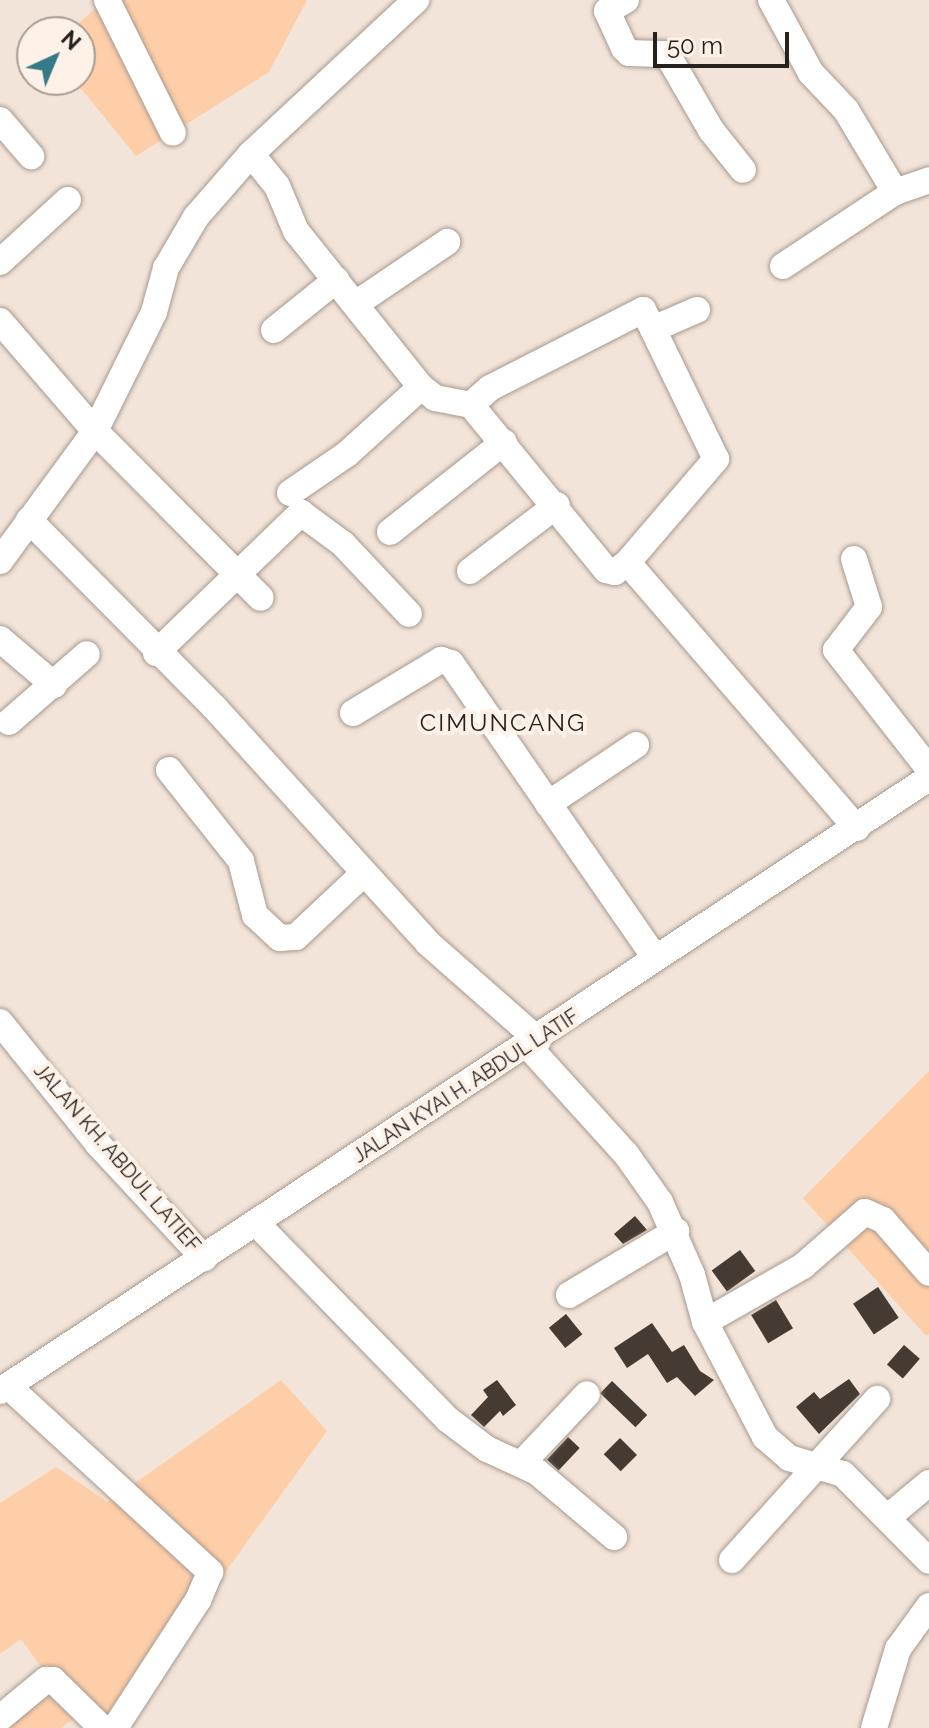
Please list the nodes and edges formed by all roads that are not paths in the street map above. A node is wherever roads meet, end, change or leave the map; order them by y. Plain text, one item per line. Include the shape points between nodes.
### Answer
1 (107, 0) edge
2 (416, 0) edge
3 (626, 0) edge
4 (771, 0) edge
5 (0, 120) edge
6 (173, 133) dead end
7 (251, 154) junction
8 (31, 156) dead end
9 (743, 170) dead end
10 (929, 180) edge
11 (895, 192) junction
12 (68, 200) dead end
13 (447, 242) dead end
14 (0, 262) edge
15 (783, 266) dead end
16 (336, 280) junction
17 (357, 303) junction
18 (697, 310) dead end
19 (0, 321) edge
20 (653, 329) junction
21 (274, 330) dead end
22 (421, 387) junction
23 (471, 405) junction
24 (95, 431) junction
25 (504, 442) junction
26 (290, 493) dead end
27 (557, 505) junction
28 (29, 520) junction
29 (390, 532) dead end
30 (854, 559) dead end
31 (0, 561) edge
32 (627, 563) junction
33 (470, 571) dead end
34 (236, 574) junction
35 (261, 598) dead end
36 (409, 614) dead end
37 (0, 639) edge
38 (156, 653) junction
39 (87, 654) dead end
40 (54, 685) junction
41 (353, 713) dead end
42 (9, 722) dead end
43 (636, 745) dead end
44 (929, 769) edge
45 (169, 770) dead end
46 (929, 778) edge
47 (548, 804) junction
48 (857, 828) junction
49 (363, 874) junction
50 (655, 958) junction
51 (0, 1022) edge
52 (533, 1043) junction
53 (256, 1223) junction
54 (676, 1231) junction
55 (204, 1258) junction
56 (929, 1273) edge
57 (569, 1295) dead end
58 (705, 1322) junction
59 (4, 1388) edge
60 (587, 1394) dead end
61 (877, 1399) dead end
62 (523, 1462) junction
63 (814, 1466) junction
64 (929, 1483) edge
65 (887, 1518) junction
66 (614, 1537) dead end
67 (732, 1560) dead end
68 (929, 1561) edge
69 (929, 1606) edge
70 (0, 1718) edge
71 (102, 1728) edge
72 (115, 1728) edge
73 (874, 1728) edge

1 - 6 street
2 - 7 street
3 - 9 street via 607,11 624,48 629,53 667,54 711,130
4 - 11 street via 811,73 846,110
5 - 8 street
7 - 16 street via 277,186 296,231
7 - 24 street via 180,243 166,268 154,312
10 - 11 street
11 - 15 street
12 - 14 street
13 - 17 street
16 - 17 street
16 - 21 street
17 - 22 street
18 - 20 street
19 - 24 street
20 - 23 street via 643,310 490,388
20 - 32 street via 716,459
22 - 23 street via 435,398
22 - 26 street via 347,454
23 - 25 street
24 - 28 street
24 - 34 street
25 - 27 street
25 - 29 street
27 - 32 street via 606,570 615,572
27 - 33 street
28 - 31 street
28 - 38 street
30 - 44 street via 869,607 836,650
32 - 48 street
34 - 35 street
34 - 36 street via 296,515 308,514
34 - 38 street
37 - 40 street
38 - 49 street via 215,708
39 - 40 street
40 - 42 street
41 - 47 street via 446,659
43 - 47 street
45 - 49 street via 241,861 255,915 280,938 296,937
46 - 48 street, JALAN KYAI H. ABDUL LATIF
47 - 50 street
48 - 50 street, JALAN KYAI H. ABDUL LATIF
49 - 52 street
50 - 52 street, JALAN KYAI H. ABDUL LATIF
51 - 55 street, JALAN KH. ABDUL LATIEF via 98,1144
52 - 53 street, JALAN KYAI H. ABDUL LATIF
52 - 54 street via 626,1154
53 - 55 street, JALAN KYAI H. ABDUL LATIF
53 - 62 street via 447,1419 487,1449
54 - 57 street
54 - 58 street
55 - 59 street, JALAN KYAI H. ABDUL LATIF
56 - 58 street via 883,1220 865,1212 803,1266
58 - 63 street via 765,1437 789,1458
59 - 72 street via 210,1572 198,1600
60 - 62 street
61 - 63 street
62 - 66 street
63 - 65 street via 843,1474
63 - 67 street
64 - 65 street
65 - 68 street
69 - 73 street via 898,1649
70 - 71 street via 46,1680 53,1680

